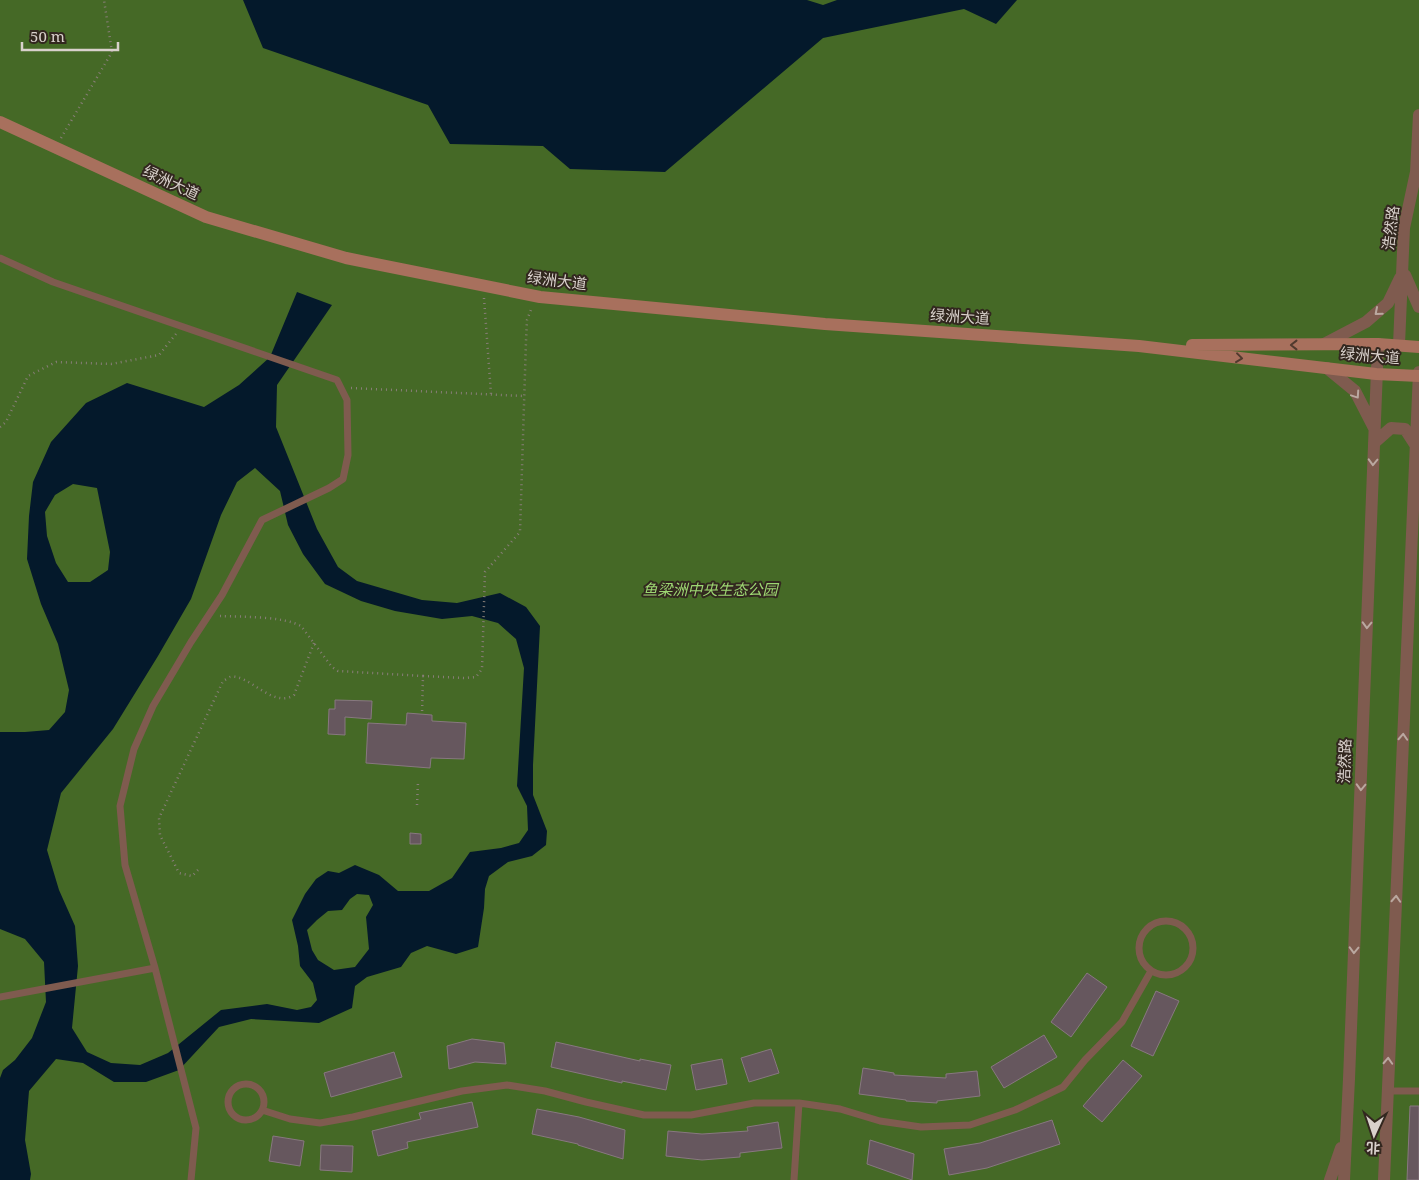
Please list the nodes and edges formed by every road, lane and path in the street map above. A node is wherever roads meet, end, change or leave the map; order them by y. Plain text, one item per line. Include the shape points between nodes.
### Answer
1 (104, 0) edge
2 (1419, 116) edge
3 (0, 122) edge
4 (55, 148) junction
5 (0, 258) edge
6 (1403, 271) junction
7 (484, 286) junction
8 (536, 296) junction
9 (1419, 307) edge
10 (182, 326) junction
11 (1324, 344) junction
12 (1378, 344) junction
13 (1399, 345) junction
14 (1139, 346) junction
15 (1419, 346) edge
16 (1327, 368) junction
17 (1376, 374) junction
18 (1419, 375) edge
19 (341, 388) junction
20 (491, 394) junction
21 (524, 396) junction
22 (0, 427) edge
23 (1374, 430) junction
24 (1418, 430) edge
25 (1374, 443) junction
26 (1416, 446) junction
27 (209, 615) junction
28 (314, 643) junction
29 (423, 676) junction
30 (422, 714) dead end
31 (418, 782) dead end
32 (417, 805) dead end
33 (198, 870) dead end
34 (154, 968) junction
35 (1151, 971) junction
36 (0, 997) edge
37 (1387, 1091) junction
38 (1419, 1091) edge
39 (799, 1103) junction
40 (262, 1110) junction
41 (1347, 1131) junction
42 (190, 1180) edge
43 (794, 1180) edge
44 (1330, 1180) edge
45 (1344, 1180) edge
46 (1384, 1180) edge

1 - 4 path via 112,52
2 - 6 street, 浩然路 via 1416,172 1404,228
3 - 4 main road, 绿洲大道
4 - 7 main road, 绿洲大道 via 206,217 346,258
5 - 10 lane via 53,282
6 - 9 street
6 -> 11 street via 1388,302 1366,322
6 - 13 street, 浩然路
7 - 8 main road, 绿洲大道
7 - 20 path
8 - 14 main road, 绿洲大道 via 825,324
8 - 21 path via 527,320
10 - 19 lane via 337,380
10 - 22 path via 159,355 111,364 56,362 28,376 6,422
11 - 12 main road, 绿洲大道
11 -> 14 main road, 绿洲大道
12 - 13 main road, 绿洲大道
12 - 17 street, 浩然路
13 - 15 main road, 绿洲大道
14 -> 16 main road, 绿洲大道
16 - 17 main road, 绿洲大道
16 -> 23 street via 1355,392
17 - 18 main road, 绿洲大道
17 - 23 street, 浩然路
18 - 24 street
19 - 20 path
19 - 27 lane via 348,400 348,455 343,479 262,520
20 - 21 path
21 - 29 path via 520,532 485,572 482,669 476,677
23 - 25 street, 浩然路
24 - 26 street
25 - 26 street via 1390,428 1405,429
25 -> 41 street, 浩然路
37 -> 26 street
27 - 28 path via 296,623
27 - 34 lane via 153,706 134,749 120,806 125,865
28 - 29 path via 338,671
28 - 33 path via 294,695 288,699 276,697 239,678 223,681 160,818 160,836 179,873 192,876
29 - 30 path
31 - 32 path
34 - 36 lane
34 - 42 lane via 196,1128
35 - 35 lane via 1160,975 1178,973 1191,960 1193,942 1183,926 1166,920 1149,926 1143,932 1138,949 1144,966
35 - 39 lane via 1122,1022 1063,1087 1015,1110 970,1125 921,1127
37 - 38 lane
37 - 46 street
39 - 40 lane via 754,1103 691,1115 644,1115 508,1085 462,1091 320,1123 290,1119
39 - 43 lane
40 - 40 lane via 264,1100 254,1087 238,1086 230,1094 228,1106 235,1116 253,1119
41 - 44 street
41 - 45 street, 浩然路

